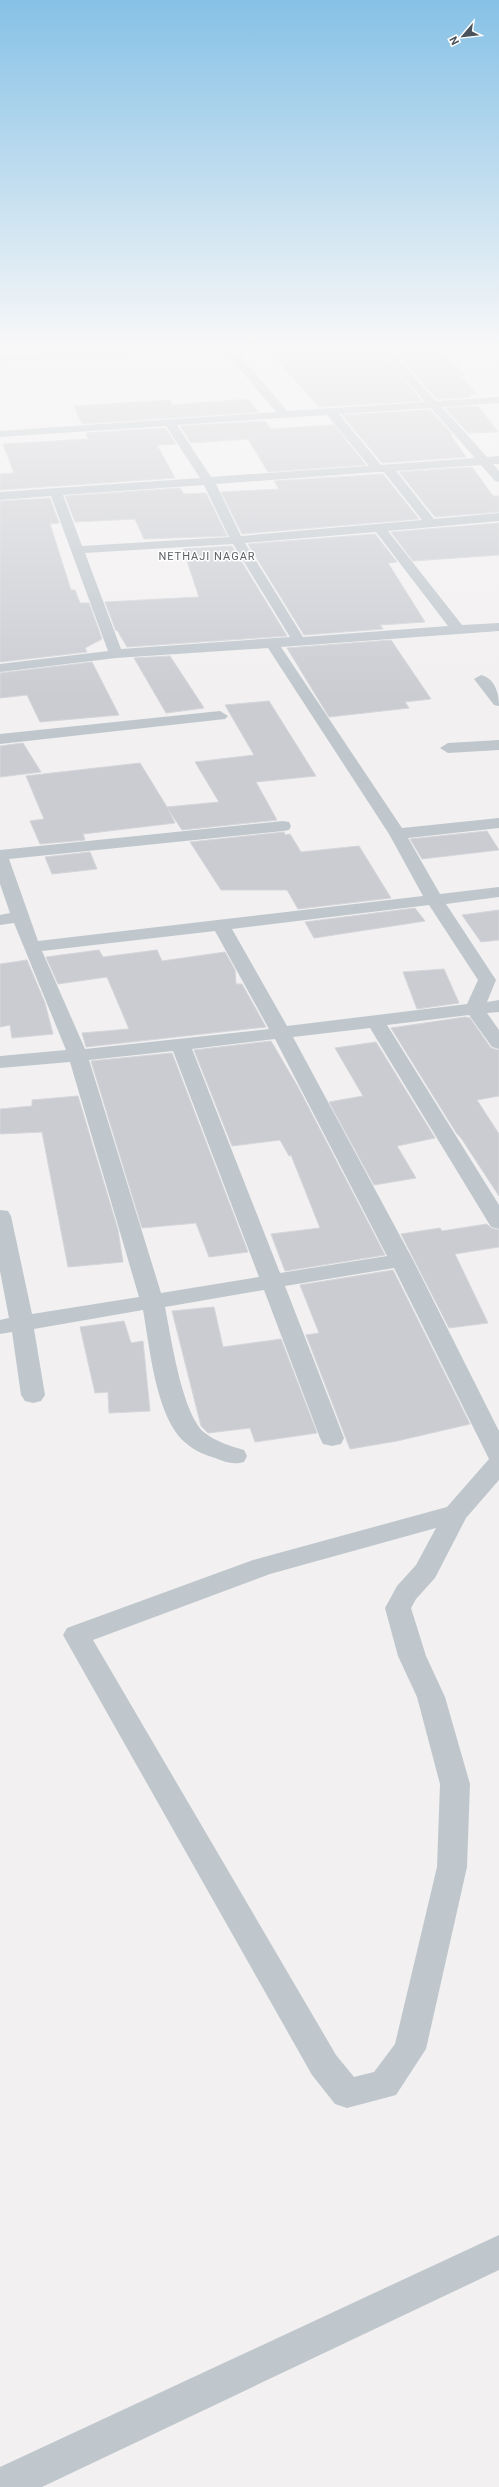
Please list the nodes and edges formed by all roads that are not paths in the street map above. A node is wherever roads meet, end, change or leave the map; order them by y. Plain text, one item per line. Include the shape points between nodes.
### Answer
1 (197, 464) edge
2 (378, 464) edge
3 (454, 464) edge
4 (486, 464) edge
5 (382, 469) junction
6 (499, 478) edge
7 (208, 481) junction
8 (56, 492) junction
9 (0, 496) edge
10 (499, 517) edge
11 (430, 522) junction
12 (378, 526) junction
13 (237, 540) junction
14 (77, 550) junction
15 (499, 627) edge
16 (458, 630) junction
17 (299, 640) junction
18 (271, 642) junction
19 (116, 654) junction
20 (0, 668) edge
21 (481, 679) dead end
22 (499, 702) edge
23 (220, 716) dead end
24 (0, 739) edge
25 (499, 745) edge
26 (448, 748) dead end
27 (499, 823) edge
28 (283, 826) dead end
29 (397, 834) junction
30 (0, 855) edge
31 (0, 858) edge
32 (499, 892) edge
33 (434, 899) junction
34 (10, 918) edge
35 (221, 925) junction
36 (31, 947) junction
37 (499, 1006) edge
38 (474, 1009) junction
39 (375, 1021) junction
40 (283, 1033) junction
41 (499, 1043) edge
42 (180, 1044) junction
43 (78, 1056) junction
44 (0, 1062) edge
45 (0, 1216) edge
46 (499, 1222) edge
47 (402, 1260) junction
48 (271, 1281) junction
49 (152, 1302) junction
50 (22, 1324) junction
51 (0, 1327) edge
52 (33, 1395) dead end
53 (332, 1438) dead end
54 (499, 1455) edge
55 (236, 1456) dead end
56 (499, 1464) edge
57 (456, 1513) junction
58 (499, 2252) edge
59 (0, 2487) edge

1 - 7 street
2 - 5 street
3 - 5 street
4 - 6 street
5 - 7 street
5 - 11 street
7 - 8 street
7 - 13 street
8 - 9 street
8 - 14 street
10 - 11 street
11 - 12 street
12 - 13 street
12 - 16 street
13 - 14 street
13 - 17 street
14 - 19 street
15 - 16 street
16 - 17 street
17 - 18 street
18 - 19 street
18 - 29 street
19 - 20 street
21 - 22 street
23 - 24 street
25 - 26 street
27 - 29 street
28 - 30 street
29 - 33 street
31 - 34 street
32 - 33 street
33 - 35 street
33 - 38 street via 487,980
34 - 36 street
35 - 36 street
35 - 40 street
36 - 43 street
37 - 38 street
38 - 39 street
38 - 41 street
39 - 40 street
39 - 46 street
40 - 42 street
40 - 47 street
42 - 43 street
42 - 48 street
43 - 44 street
43 - 49 street
45 - 50 street
47 - 48 street
47 - 54 street
48 - 49 street
48 - 53 street
49 - 50 street
49 - 55 street via 173,1398 181,1420 200,1442
50 - 51 street
50 - 52 street
56 - 57 street
57 - 57 street via 262,1567 77,1635 324,2065 347,2093 384,2085 410,2049 452,1867 455,1784 431,1697 412,1656 398,1608 406,1592 426,1571
58 - 59 street

